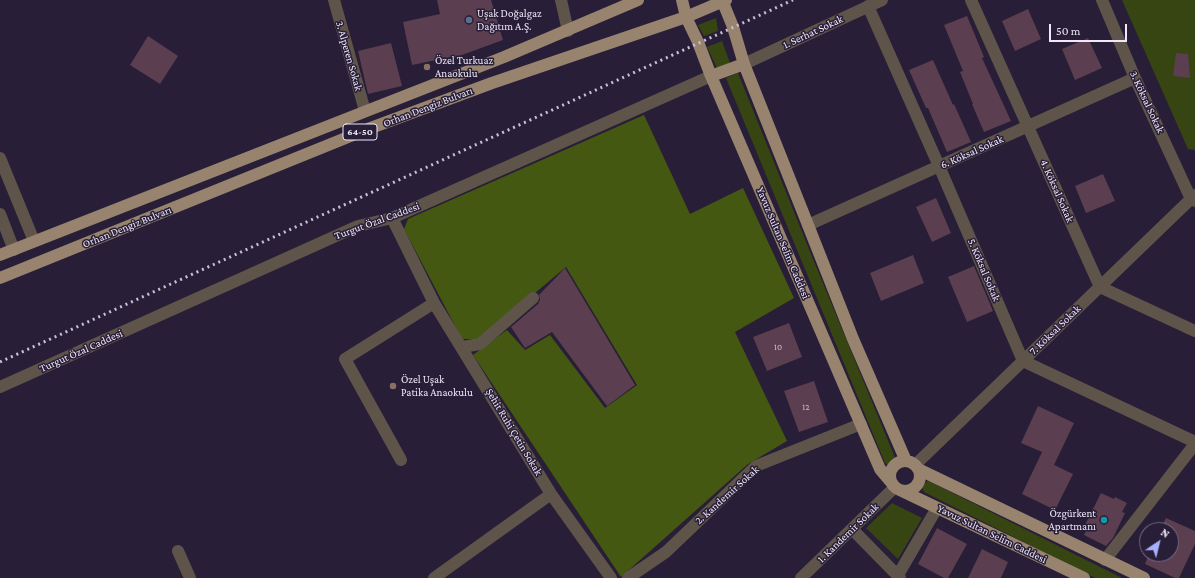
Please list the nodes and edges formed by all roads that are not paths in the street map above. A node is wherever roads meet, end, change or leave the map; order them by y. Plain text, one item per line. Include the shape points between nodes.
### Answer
1 (334, 0) edge
2 (561, 0) edge
3 (638, 0) edge
4 (682, 0) edge
5 (882, 0) edge
6 (971, 0) edge
7 (1102, 0) edge
8 (723, 1) edge
9 (627, 3) edge
10 (868, 6) junction
11 (686, 17) junction
12 (568, 30) junction
13 (744, 64) junction
14 (711, 76) junction
15 (1136, 78) junction
16 (365, 111) junction
17 (1029, 126) junction
18 (0, 158) edge
19 (939, 166) junction
20 (1194, 198) edge
21 (0, 214) edge
22 (392, 218) junction
23 (808, 225) junction
24 (34, 241) junction
25 (14, 250) junction
26 (0, 256) edge
27 (0, 278) edge
28 (1100, 287) junction
29 (533, 298) dead end
30 (434, 303) junction
31 (1195, 330) edge
32 (462, 347) junction
33 (1023, 361) junction
34 (0, 387) edge
35 (861, 424) junction
36 (1195, 443) edge
37 (401, 460) dead end
38 (913, 465) junction
39 (895, 487) junction
40 (551, 494) junction
41 (937, 508) junction
42 (852, 529) junction
43 (178, 551) dead end
44 (1105, 560) junction
45 (899, 576) edge
46 (190, 578) edge
47 (434, 578) edge
48 (610, 578) edge
49 (628, 578) edge
50 (801, 578) edge
51 (1084, 578) edge
52 (1144, 578) edge

1 - 16 street, 3. Alperen Sokak
2 - 12 street
3 - 9 main road, Orhan Dengiz Bulvarı / 64-50
4 - 11 main road, Yavuz Sultan Selim Caddesi
5 - 10 street, 1. Serhat Sokak
6 - 17 street, 4. Köksal Sokak
7 - 15 street, 3. Köksal Sokak
8 - 11 main road, Orhan Dengiz Bulvarı / 64-50
8 - 13 main road
9 - 12 main road, Orhan Dengiz Bulvarı / 64-50
10 - 13 street, 1. Serhat Sokak
10 - 19 street, 5. Köksal Sokak
11 - 14 main road, Yavuz Sultan Selim Caddesi
11 - 27 main road, Orhan Dengiz Bulvarı / 64-50 via 375,126
12 - 16 main road, Orhan Dengiz Bulvarı / 64-50
13 - 14 main road
13 - 23 main road
14 - 22 street, Turgut Özal Caddesi
14 - 35 main road, Yavuz Sultan Selim Caddesi
15 - 17 street, 6. Köksal Sokak
15 - 20 street, 3. Köksal Sokak
16 - 24 main road, Orhan Dengiz Bulvarı / 64-50
17 - 19 street, 6. Köksal Sokak
17 - 28 street, 4. Köksal Sokak
18 - 24 street
19 - 23 street, 6. Köksal Sokak
19 - 33 street, 5. Köksal Sokak
20 - 28 street, 7. Köksal Sokak
21 - 25 street
22 - 30 street, Şehit Ruhi Çetin Sokak
22 - 34 street, Turgut Özal Caddesi via 358,226
23 - 38 main road via 853,339
24 - 25 main road, Orhan Dengiz Bulvarı / 64-50
25 - 26 main road, Orhan Dengiz Bulvarı / 64-50
28 - 31 street
28 - 33 street, 7. Köksal Sokak
29 - 32 street via 480,344
30 - 32 street, Şehit Ruhi Çetin Sokak
30 - 37 street via 345,359
32 - 40 street, Şehit Ruhi Çetin Sokak
33 - 36 street
33 - 38 street, 7. Köksal Sokak
35 - 39 main road, Yavuz Sultan Selim Caddesi via 880,469
35 - 49 street, 2. Kandemir Sokak via 756,466 666,552
36 - 44 street
38 - 39 main road via 897,462 894,465 890,473
38 - 39 main road via 920,474 918,483 910,490
38 - 44 main road
39 - 41 main road, Yavuz Sultan Selim Caddesi
39 - 42 street, 1. Kandemir Sokak
40 - 47 street
40 - 48 street, Şehit Ruhi Çetin Sokak
41 - 45 street
41 - 51 main road, Yavuz Sultan Selim Caddesi
42 - 45 street
42 - 50 street, 1. Kandemir Sokak
43 - 46 street
44 - 52 main road

